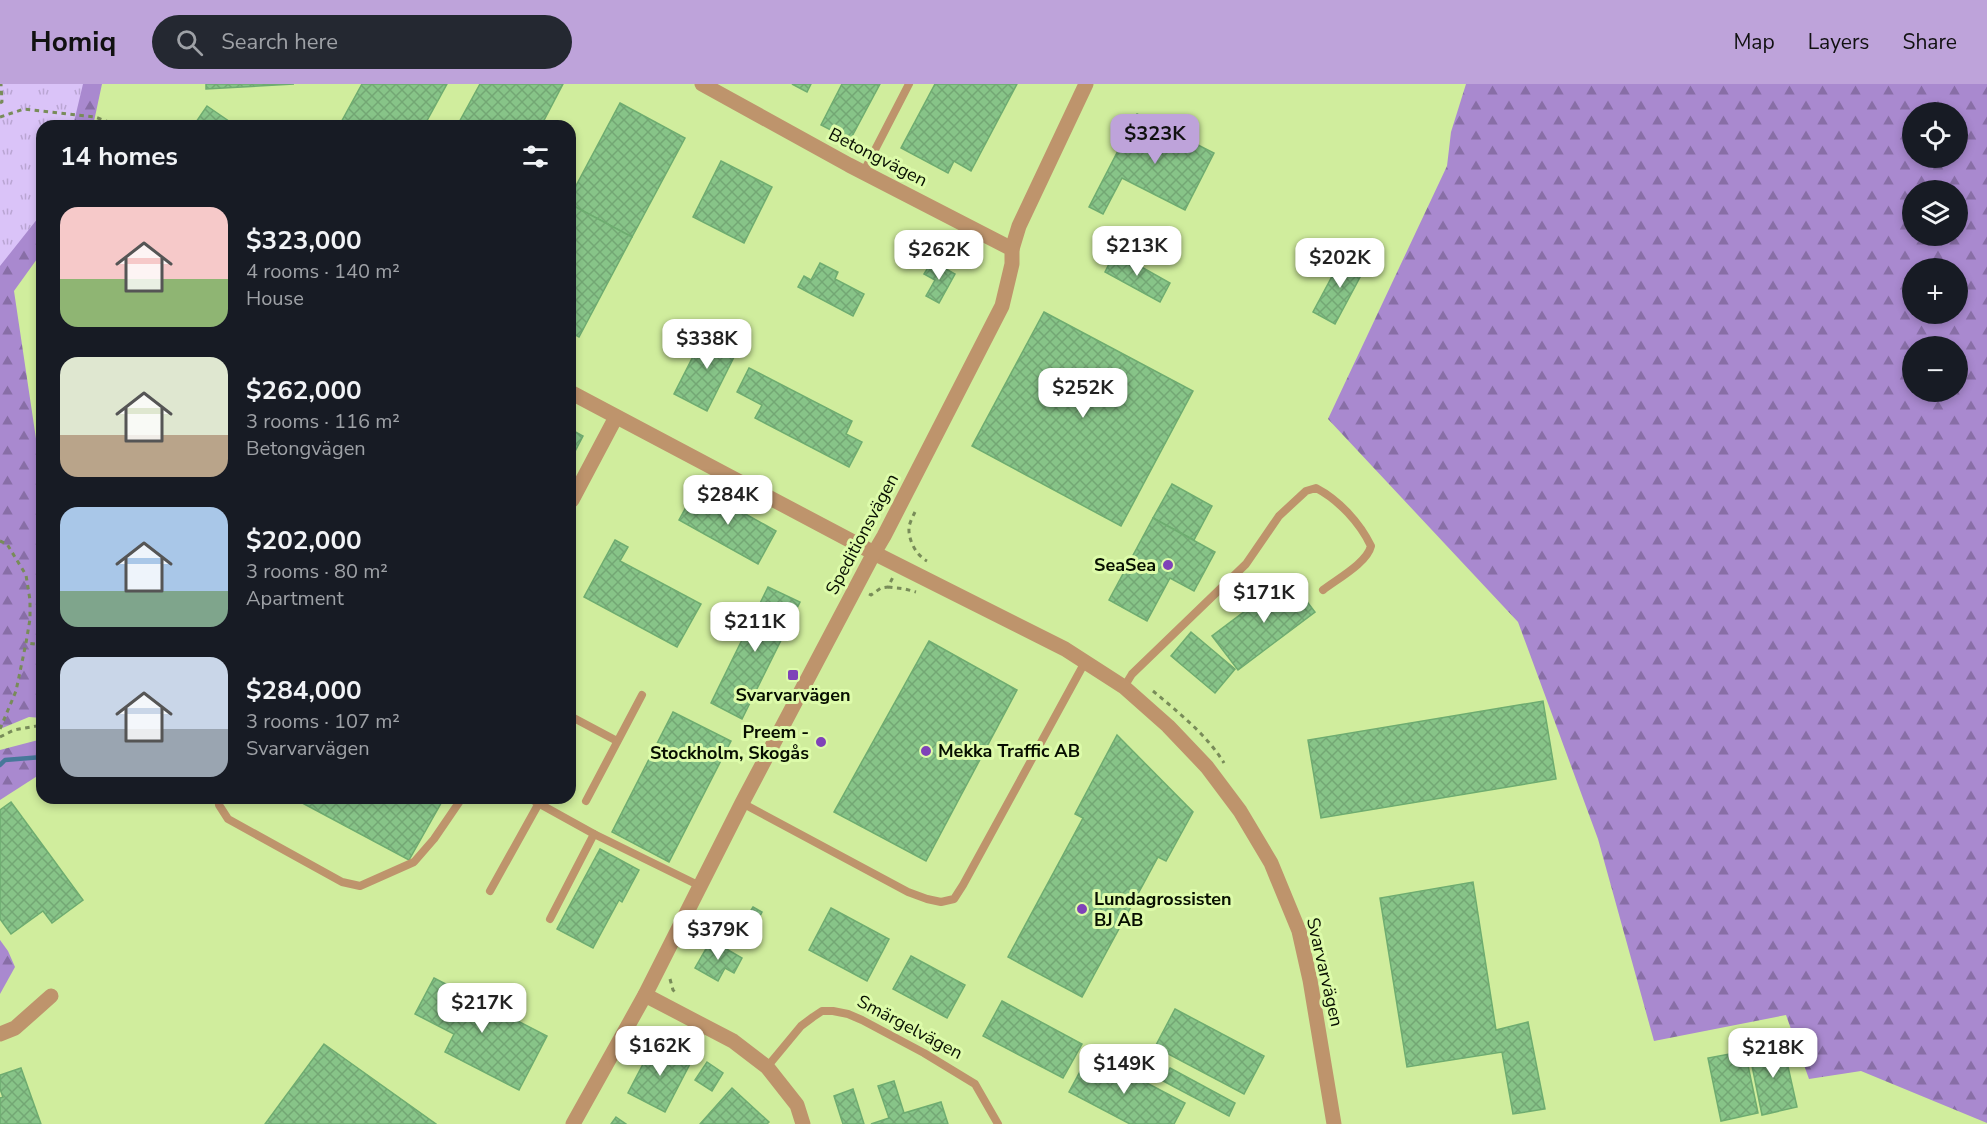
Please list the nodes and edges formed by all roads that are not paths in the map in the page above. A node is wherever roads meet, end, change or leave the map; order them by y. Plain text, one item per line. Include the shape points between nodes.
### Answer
1 (909, 84) edge
2 (1086, 84) edge
3 (706, 85) edge
4 (863, 173) junction
5 (1012, 249) junction
6 (576, 395) edge
7 (616, 417) junction
8 (576, 492) edge
9 (874, 553) junction
10 (1323, 590) dead end
11 (1085, 662) junction
12 (1124, 687) junction
13 (642, 694) dead end
14 (576, 719) edge
15 (617, 741) junction
16 (586, 801) dead end
17 (742, 803) junction
18 (219, 804) edge
19 (458, 804) edge
20 (537, 804) edge
21 (540, 804) edge
22 (594, 834) junction
23 (700, 886) junction
24 (490, 891) dead end
25 (550, 919) dead end
26 (645, 995) junction
27 (51, 996) dead end
28 (0, 1034) edge
29 (766, 1066) junction
30 (573, 1124) edge
31 (803, 1124) edge
32 (999, 1124) edge
33 (1334, 1124) edge

1 - 4 lane
2 - 5 street via 1019,226
3 - 4 street, Betongvägen
4 - 5 street, Betongvägen
5 - 9 street, Speditionsvägen via 1012,264 999,312
6 - 7 street, Svarvarvägen
7 - 8 street
7 - 9 street, Svarvarvägen
9 - 11 street, Svarvarvägen
9 - 17 street, Speditionsvägen
10 - 12 lane via 1356,565 1371,546 1350,516 1316,488 1306,491 1279,516 1246,564 1132,674
11 - 12 street, Svarvarvägen
11 - 17 lane via 954,899 941,902 908,892
12 - 33 street, Svarvarvägen via 1207,767 1240,811 1271,863 1299,931
13 - 15 lane
14 - 15 lane
15 - 16 lane
17 - 23 street, Speditionsvägen
18 - 19 lane via 228,819 342,882 360,886 414,862
20 - 24 lane
21 - 22 lane
22 - 23 lane
22 - 25 lane
23 - 26 street, Speditionsvägen
26 - 29 street via 733,1041
26 - 30 street, Speditionsvägen
27 - 28 street via 15,1028
29 - 31 street via 797,1105
29 - 32 lane, Smärgelvägen via 801,1026 822,1011 848,1014 975,1084

